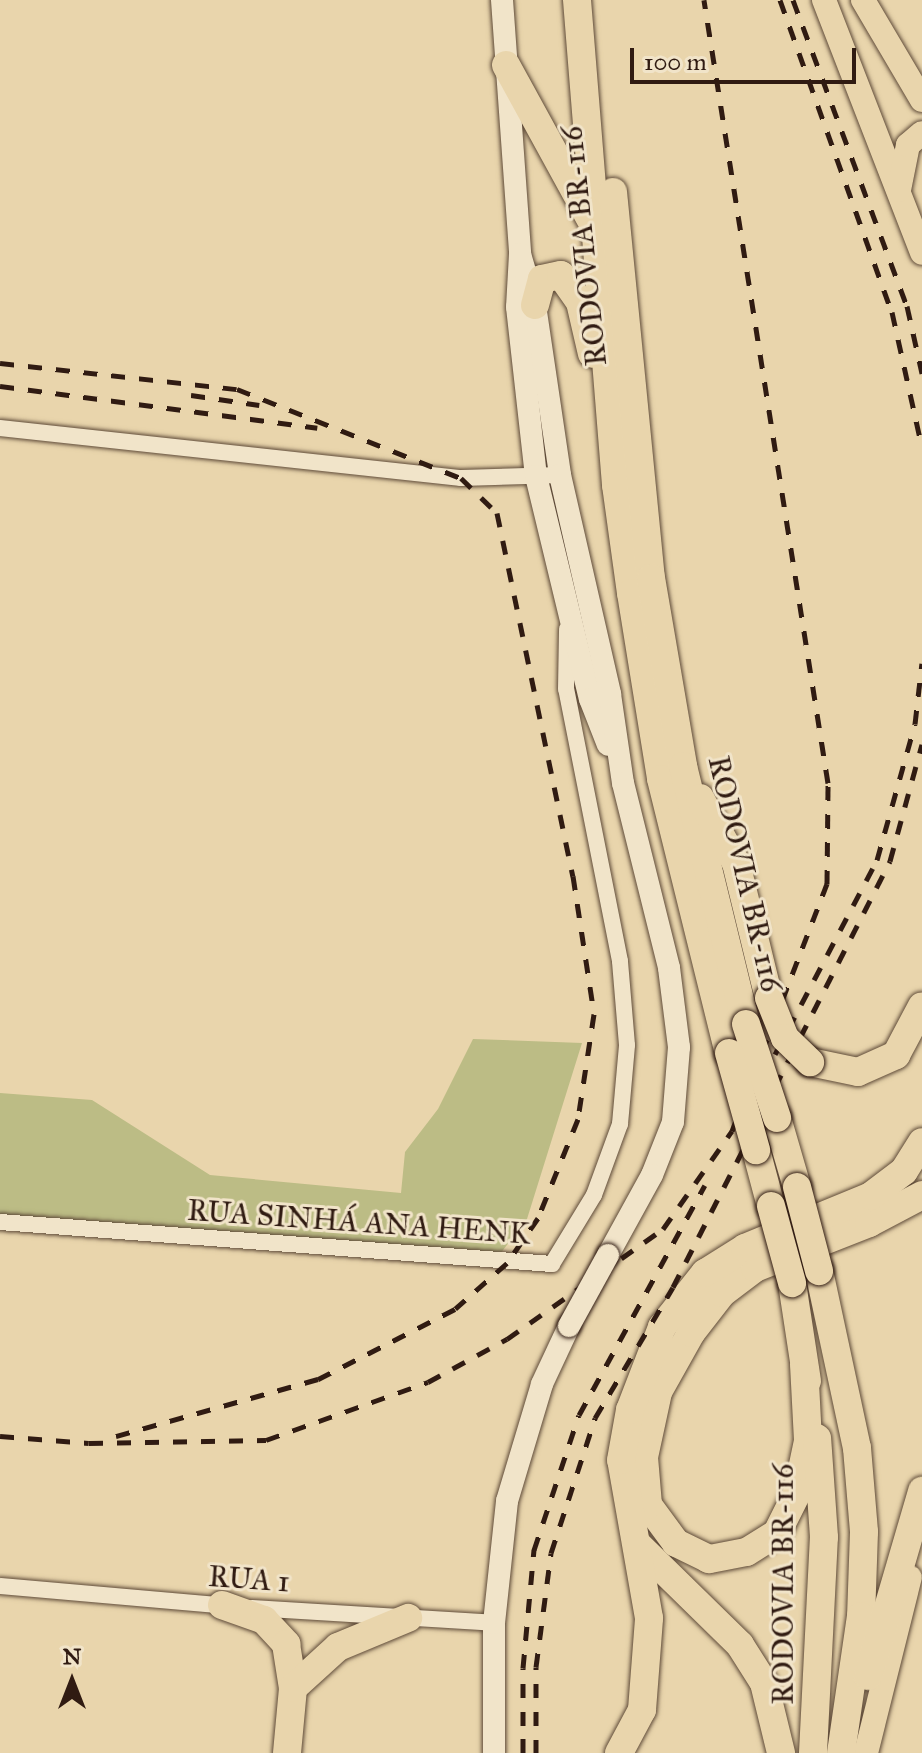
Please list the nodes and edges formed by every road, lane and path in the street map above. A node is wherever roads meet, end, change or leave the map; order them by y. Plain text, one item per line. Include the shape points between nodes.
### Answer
1 (824, 0) edge
2 (863, 0) edge
3 (586, 6) edge
4 (503, 10) edge
5 (506, 65) junction
6 (922, 100) edge
7 (922, 133) edge
8 (899, 192) junction
9 (597, 233) junction
10 (922, 253) edge
11 (520, 254) junction
12 (535, 305) junction
13 (0, 428) edge
14 (611, 432) junction
15 (560, 475) junction
16 (536, 476) junction
17 (577, 594) junction
18 (683, 766) junction
19 (922, 1006) edge
20 (922, 1142) edge
21 (922, 1195) edge
22 (0, 1222) edge
23 (804, 1364) junction
24 (922, 1491) edge
25 (922, 1515) edge
26 (637, 1544) junction
27 (0, 1586) edge
28 (222, 1605) junction
29 (408, 1618) junction
30 (494, 1623) junction
31 (293, 1688) junction
32 (287, 1753) edge
33 (494, 1753) edge
34 (619, 1753) edge
35 (781, 1753) edge
36 (813, 1753) edge
37 (842, 1753) edge
38 (866, 1753) edge

1 - 8 main road
2 - 6 main road
3 - 9 highway, RODOVIA BR-116
3 - 18 highway, RODOVIA BR-116 via 651,578
4 - 5 main road
5 - 9 highway
5 - 11 main road
7 - 8 main road via 908,145
8 - 10 main road
9 - 14 highway, RODOVIA BR-116
11 - 12 main road
11 - 16 main road via 517,307
12 - 14 highway via 536,287 549,274 561,275 570,285 580,302
12 - 15 main road
13 - 16 street via 461,478
14 - 23 highway, RODOVIA BR-116, bridge via 661,779 792,1283
15 - 16 street
15 - 17 main road
16 - 17 main road
17 - 22 street, RUA SINHÁ ANA HENK via 566,689 620,961 627,1045 620,1124 594,1195 552,1264
17 - 30 main road, bridge via 590,699 623,783 669,968 679,1047 673,1122 652,1175 542,1384 507,1501
18 - 19 highway, bridge via 736,863 769,998 785,1038 810,1062 858,1072 896,1055
18 - 37 highway, RODOVIA BR-116, bridge via 746,1024 819,1271 857,1448 864,1532 861,1616
20 - 26 highway via 904,1171 871,1196 745,1248 705,1273 662,1327 630,1410 621,1460
21 - 23 highway via 869,1223 755,1268 722,1293 691,1333 658,1392 644,1457 648,1505 676,1543 709,1559 746,1552 777,1533 797,1493 808,1441
23 - 36 highway, RODOVIA BR-116 via 819,1455 824,1537
24 - 37 highway
25 - 38 main road
26 - 34 highway via 649,1618 642,1710
26 - 35 highway via 740,1645 764,1683
27 - 28 street, RUA 1
28 - 29 street, RUA 1
28 - 31 highway via 264,1620 286,1644
29 - 30 street, RUA 1
29 - 31 highway via 338,1647
30 - 33 main road
31 - 32 highway

